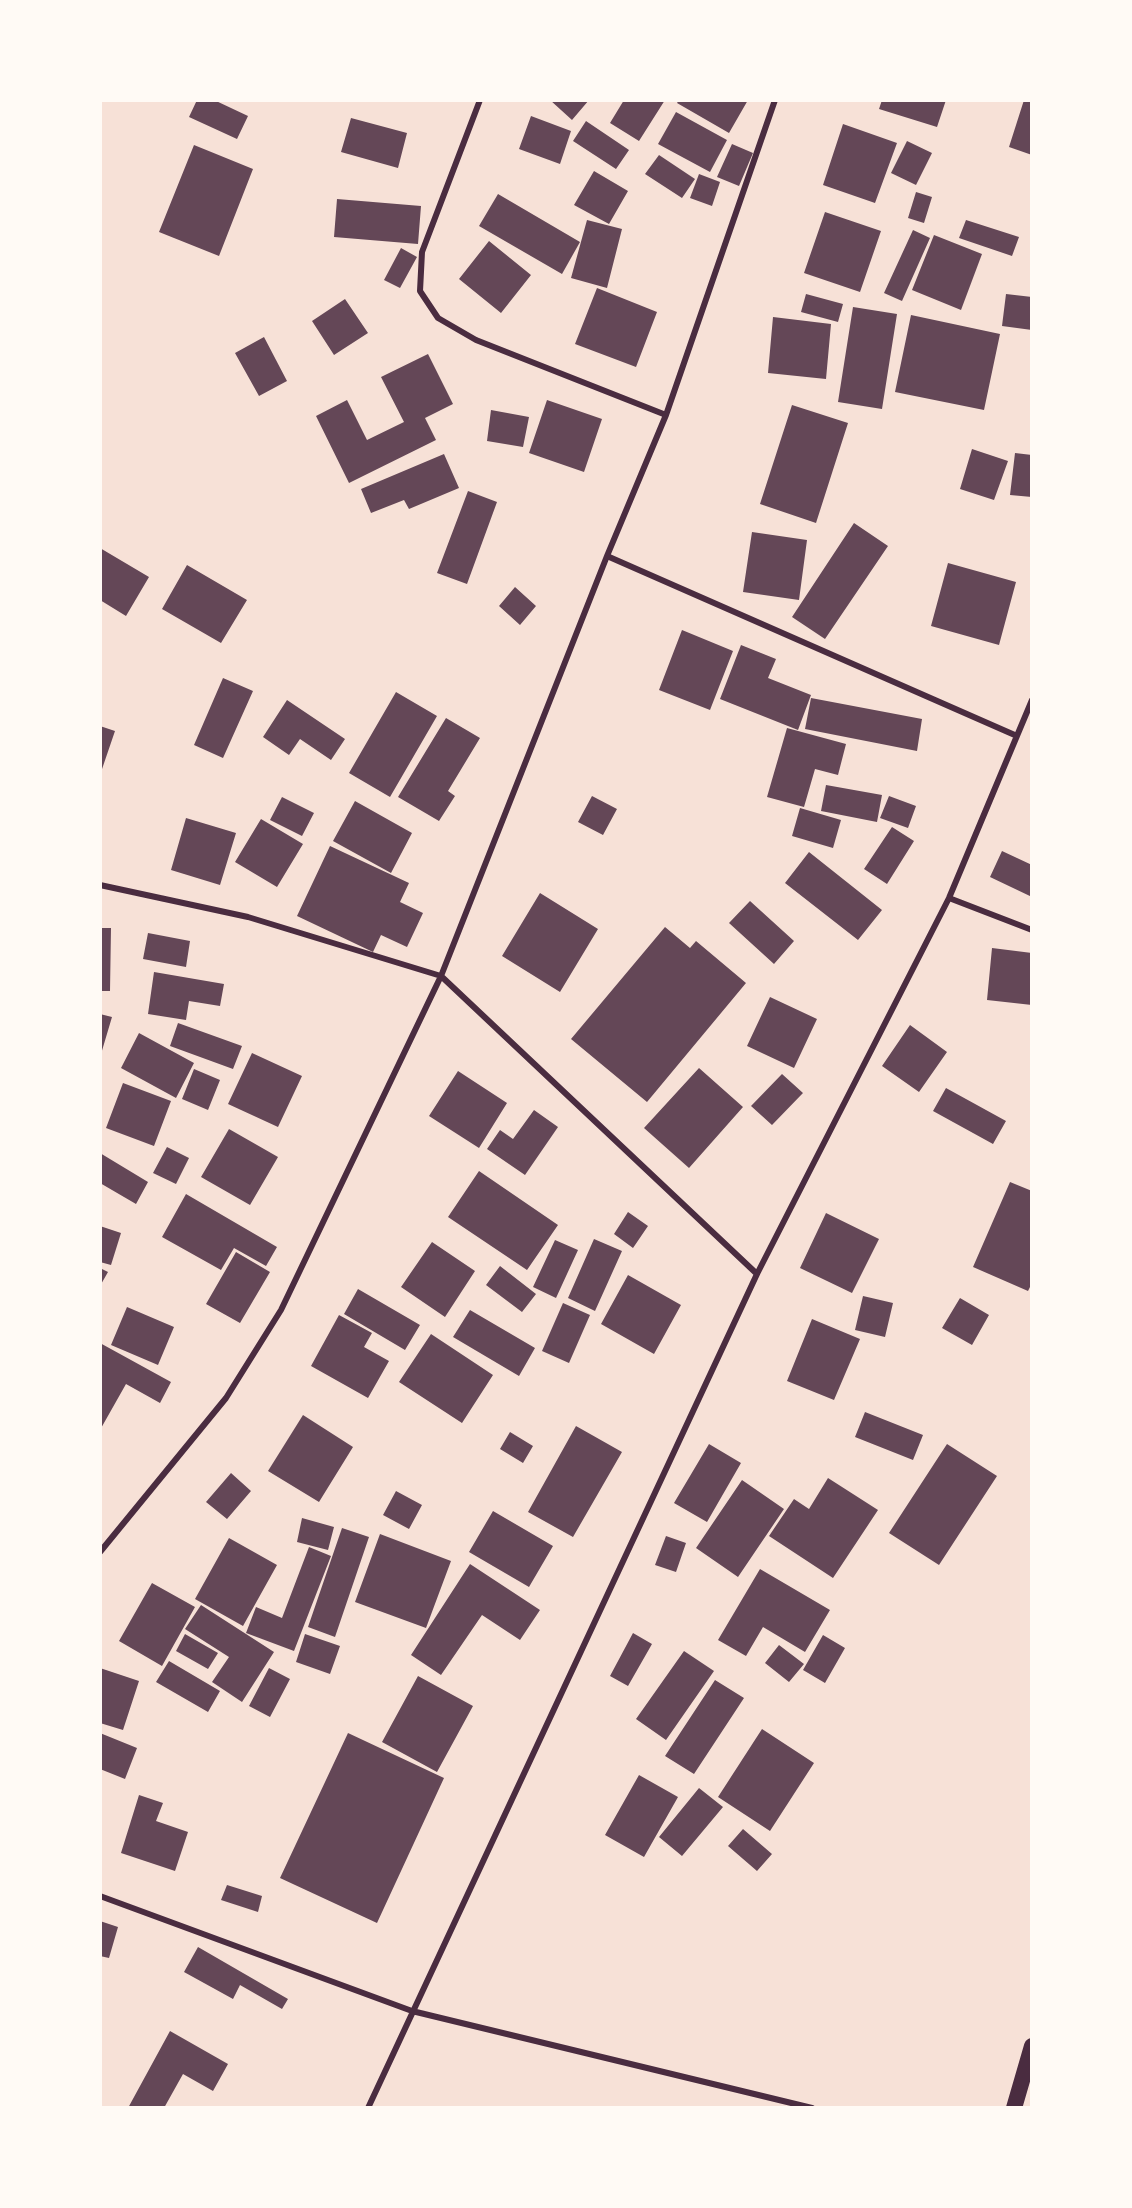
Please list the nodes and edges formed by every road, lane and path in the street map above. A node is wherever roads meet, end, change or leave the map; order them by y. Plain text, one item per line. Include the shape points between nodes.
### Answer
1 (480, 100) edge
2 (775, 100) edge
3 (666, 416) junction
4 (607, 556) junction
5 (1032, 700) edge
6 (1017, 736) junction
7 (100, 885) edge
8 (949, 898) junction
9 (1032, 930) edge
10 (441, 976) junction
11 (757, 1274) junction
12 (100, 1552) edge
13 (100, 1896) edge
14 (412, 2011) junction
15 (1032, 2046) edge
16 (368, 2108) edge
17 (813, 2108) edge
18 (1014, 2108) edge

1 - 3 street via 422,252 420,291 438,318 476,340
2 - 3 street
3 - 4 street
4 - 6 street
4 - 10 street
5 - 6 street
6 - 8 street
7 - 10 street via 248,917
8 - 9 street
8 - 11 street
10 - 11 street
10 - 12 street via 280,1310 226,1398
11 - 14 street
13 - 14 street
14 - 16 street
14 - 17 street
15 - 18 highway

